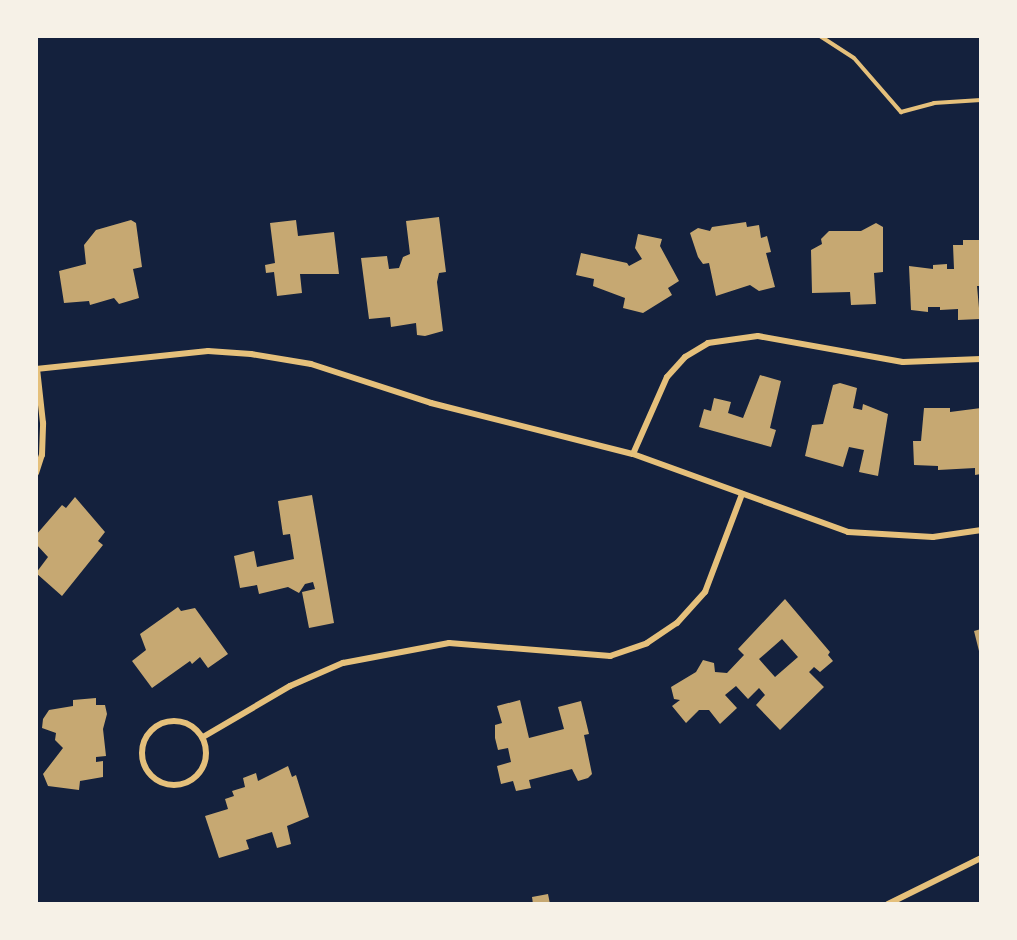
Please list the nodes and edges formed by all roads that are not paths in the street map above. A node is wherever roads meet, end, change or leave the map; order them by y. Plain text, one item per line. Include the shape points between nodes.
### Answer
1 (981, 359) edge
2 (37, 369) edge
3 (633, 454) junction
4 (36, 473) edge
5 (742, 494) junction
6 (981, 530) edge
7 (203, 737) junction
8 (981, 858) edge
9 (888, 904) edge

1 - 3 street via 903,362 758,336 708,343 685,357 667,377
2 - 3 street via 208,351 251,354 311,364 432,403
2 - 4 street via 43,423 42,455
3 - 5 street
5 - 6 street via 848,532 933,537
5 - 7 street via 705,592 677,623 647,643 610,656 450,643 343,663 290,686
7 - 7 street via 186,722 175,720 154,727 142,750 147,771 171,785 193,780 206,762
8 - 9 street

